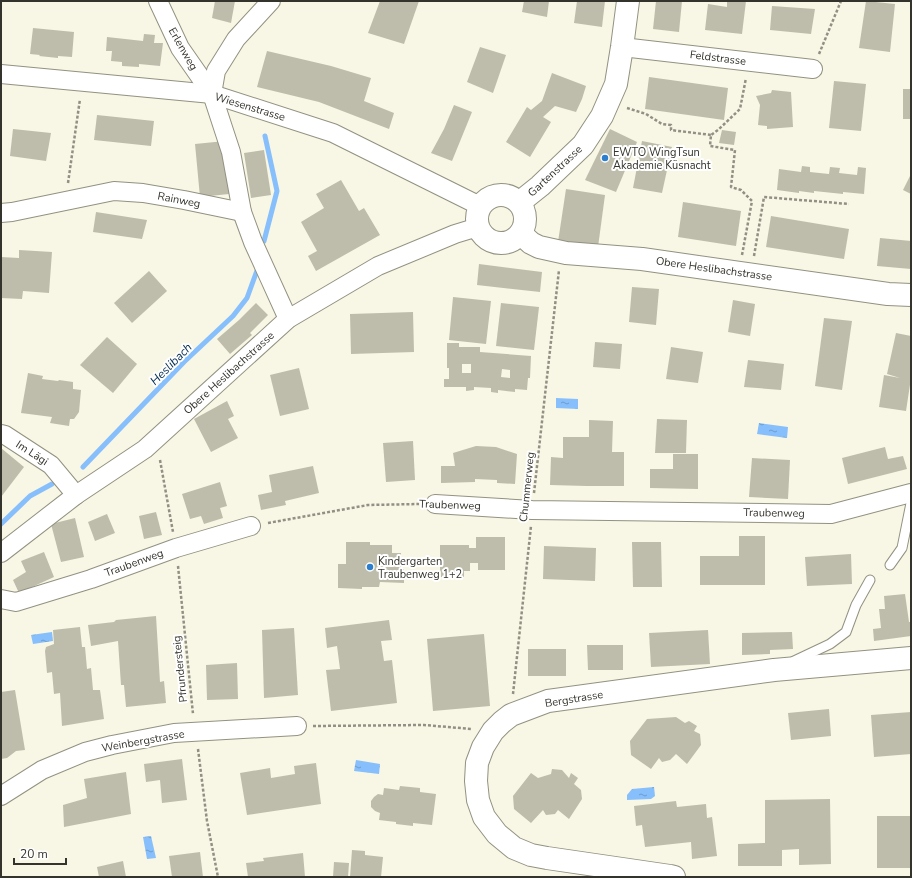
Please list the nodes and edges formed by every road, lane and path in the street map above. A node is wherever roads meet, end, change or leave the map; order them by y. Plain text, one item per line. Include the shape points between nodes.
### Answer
1 (158, 1) edge
2 (271, 1) edge
3 (628, 1) edge
4 (841, 1) edge
5 (622, 47) junction
6 (749, 62) junction
7 (813, 69) joint
8 (1, 74) edge
9 (82, 82) junction
10 (212, 94) junction
11 (608, 102) junction
12 (711, 135) junction
13 (68, 184) dead end
14 (520, 202) junction
15 (849, 204) dead end
16 (242, 212) junction
17 (1, 213) edge
18 (479, 217) junction
19 (521, 234) junction
20 (559, 270) dead end
21 (745, 273) junction
22 (911, 295) edge
23 (288, 319) junction
24 (1, 434) edge
25 (160, 459) dead end
26 (911, 493) edge
27 (76, 495) junction
28 (911, 503) edge
29 (435, 504) joint
30 (532, 510) junction
31 (251, 526) joint
32 (176, 548) junction
33 (1, 553) edge
34 (890, 565) dead end
35 (870, 580) dead end
36 (1, 599) edge
37 (911, 658) edge
38 (774, 670) junction
39 (511, 715) junction
40 (297, 726) joint
41 (493, 731) junction
42 (195, 732) junction
43 (1, 796) edge
44 (218, 877) edge
45 (674, 877) edge

1 - 10 street, Erlenweg via 180,48
2 - 10 street via 236,39 216,71
3 - 5 street, Gartenstrasse
4 - 7 path
5 - 6 street, Feldstrasse
5 - 11 street, Gartenstrasse via 616,84
6 - 7 street, Feldstrasse
6 - 12 path via 740,109
8 - 9 street, Wiesenstrasse
9 - 10 street, Wiesenstrasse
9 - 13 path
10 - 16 street via 231,152
10 - 18 street, Wiesenstrasse via 333,133
11 - 12 path via 646,114 662,124 671,125 671,130
11 - 14 street, Gartenstrasse via 583,145
12 - 21 path via 710,146 735,150 731,187 741,190 752,201
14 - 18 street, Obere Heslibachstrasse via 504,194 495,195 486,199
14 - 19 street via 526,218
15 - 21 path via 764,196
16 - 17 street, Rainweg via 143,193 114,191
16 - 23 street
18 - 19 street via 482,235 489,240 506,243
18 - 23 street, Obere Heslibachstrasse via 455,234 378,266
19 - 21 street, Obere Heslibachstrasse via 539,247 566,253 642,259
20 - 30 path, Chummerweg
21 - 22 street, Obere Heslibachstrasse via 888,294
23 - 27 street, Obere Heslibachstrasse via 150,445
24 - 27 street, Im Lägi via 51,465
25 - 32 path, Pfrundersteig
26 - 30 street, Traubenweg via 831,514
27 - 33 street, Obere Heslibachstrasse
28 - 34 lane via 902,548
29 - 30 street, Traubenweg
29 - 31 path, Traubenweg via 368,505
30 - 39 path, Chummerweg
31 - 32 street, Traubenweg
32 - 36 street, Traubenweg via 91,579 16,602
32 - 42 path, Pfrundersteig
35 - 38 lane via 856,605 846,632 830,644
37 - 38 street, Bergstrasse
38 - 39 street, Bergstrasse via 548,701
39 - 41 street, Bergstrasse
40 - 41 path via 424,725
40 - 42 street, Weinbergstrasse
41 - 45 street, Bergstrasse via 477,763 478,800 484,817 514,848 547,858
42 - 43 street, Weinbergstrasse via 174,733 85,752 42,770
42 - 44 path, Pfrundersteig via 207,821

